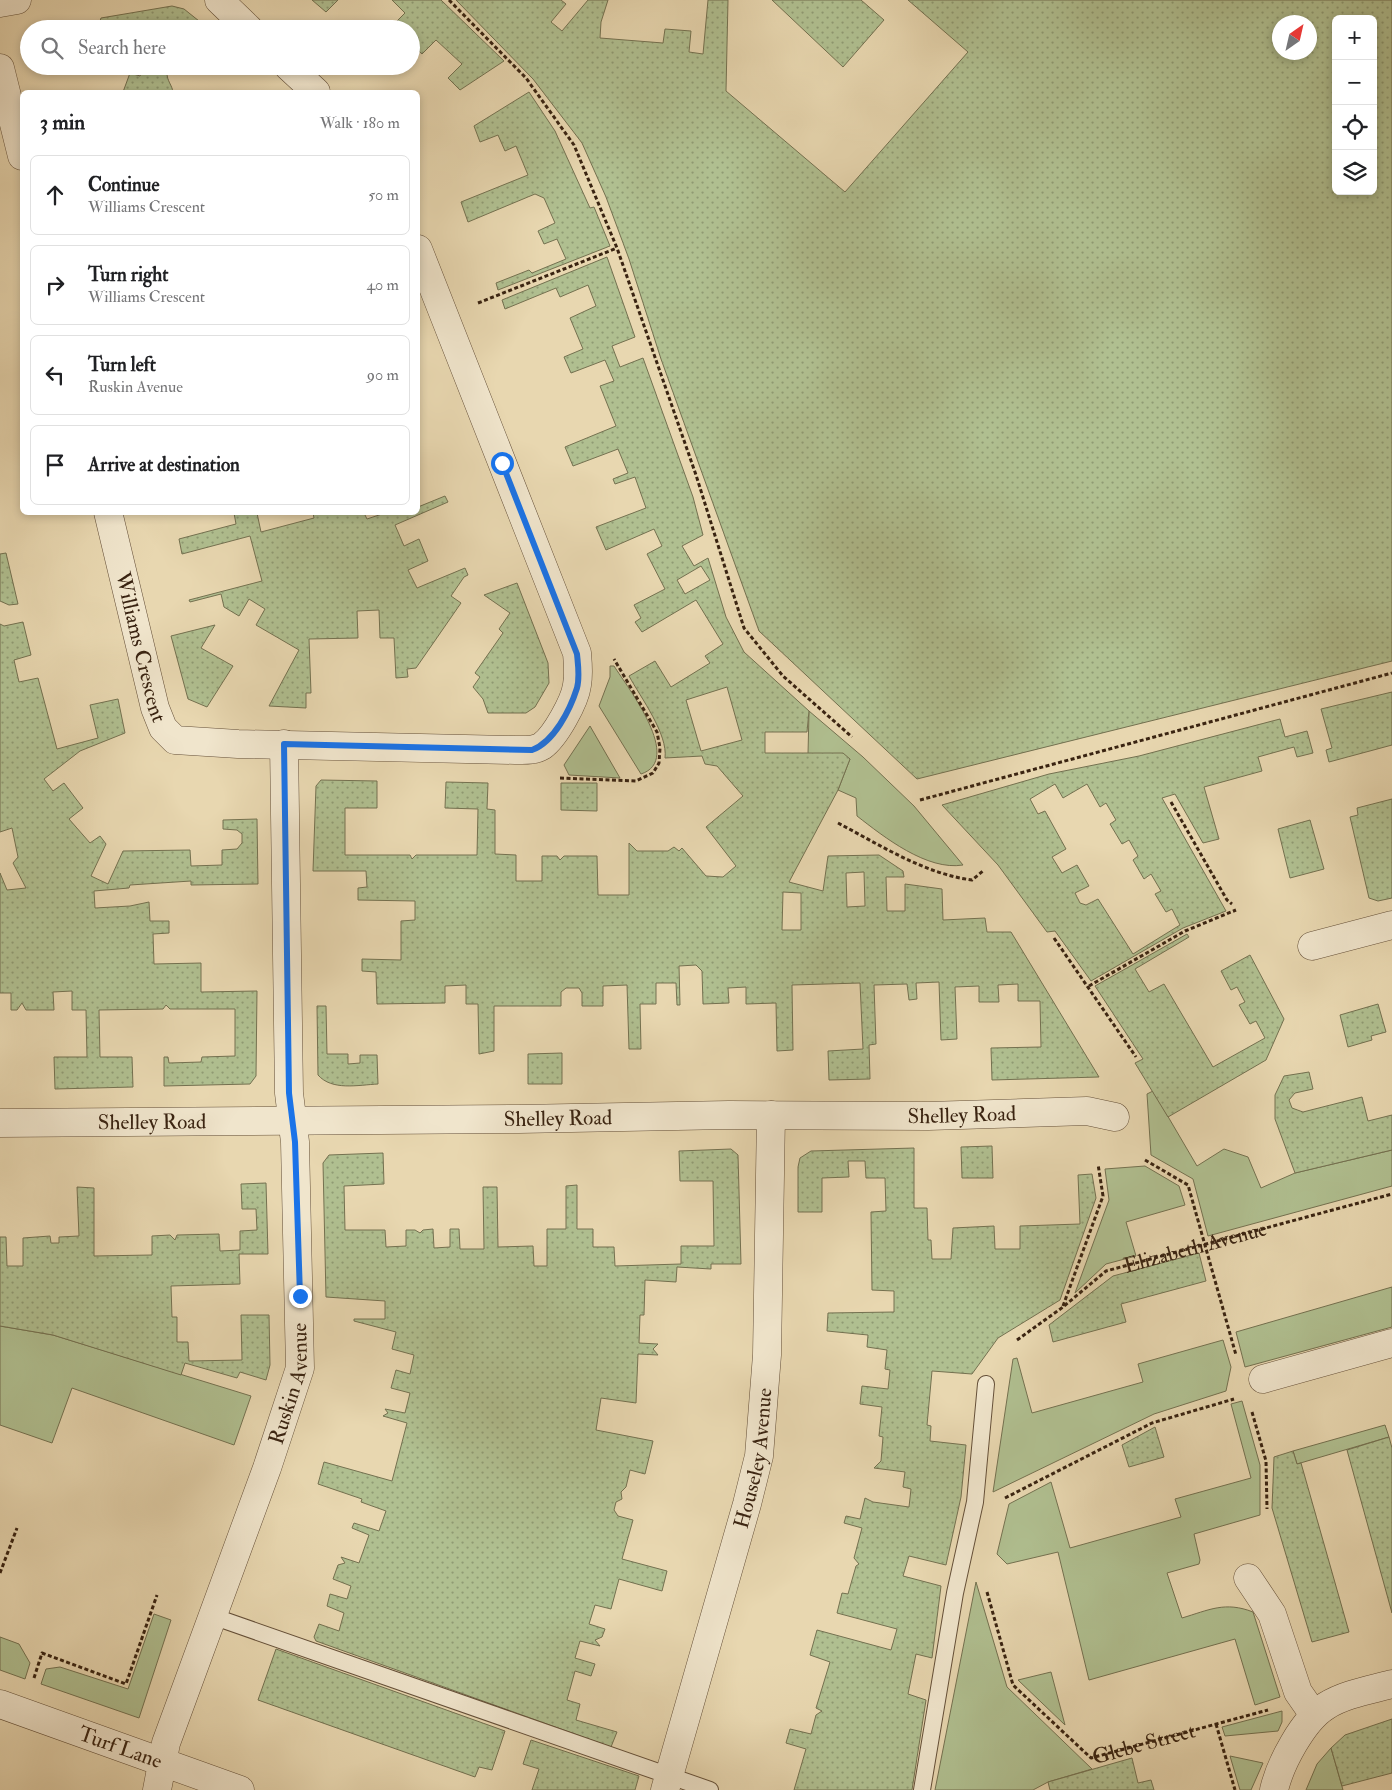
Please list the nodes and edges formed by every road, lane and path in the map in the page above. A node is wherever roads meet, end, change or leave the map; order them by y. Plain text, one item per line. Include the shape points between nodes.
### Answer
1 (17, 0) edge
2 (219, 0) edge
3 (448, 0) edge
4 (0, 3) edge
5 (240, 20) edge
6 (0, 68) edge
7 (298, 75) edge
8 (314, 90) edge
9 (20, 148) edge
10 (617, 248) junction
11 (420, 254) edge
12 (476, 304) dead end
13 (109, 515) edge
14 (610, 658) dead end
15 (1392, 673) edge
16 (852, 738) dead end
17 (284, 744) junction
18 (555, 777) dead end
19 (920, 800) dead end
20 (1171, 802) dead end
21 (838, 822) dead end
22 (983, 871) dead end
23 (1232, 904) dead end
24 (1236, 910) dead end
25 (1392, 925) edge
26 (1054, 938) dead end
27 (1312, 946) dead end
28 (1089, 986) junction
29 (1136, 1057) dead end
30 (771, 1115) junction
31 (1115, 1117) dead end
32 (292, 1121) junction
33 (0, 1123) edge
34 (1145, 1160) dead end
35 (1098, 1164) dead end
36 (1392, 1194) edge
37 (1206, 1245) junction
38 (1063, 1307) junction
39 (1017, 1340) dead end
40 (1392, 1343) edge
41 (1238, 1360) dead end
42 (1264, 1379) dead end
43 (986, 1384) dead end
44 (1238, 1398) dead end
45 (1251, 1409) dead end
46 (1001, 1500) dead end
47 (1267, 1509) dead end
48 (17, 1528) dead end
49 (0, 1573) edge
50 (1248, 1578) dead end
51 (984, 1583) dead end
52 (156, 1596) dead end
53 (212, 1616) junction
54 (1392, 1684) edge
55 (31, 1686) dead end
56 (0, 1704) edge
57 (1271, 1709) dead end
58 (1314, 1715) junction
59 (1216, 1724) junction
60 (163, 1762) junction
61 (667, 1783) edge
62 (157, 1790) edge
63 (240, 1790) edge
64 (710, 1790) edge
65 (922, 1790) edge
66 (1235, 1790) edge
67 (1274, 1790) edge

1 - 4 street
2 - 5 street
3 - 10 path via 526,78 553,113 574,145
6 - 9 street
7 - 8 street
10 - 12 path
10 - 16 path via 696,475 744,628 784,676
11 - 17 street, Williams Crescent via 577,654 577,688 548,740 532,750
13 - 17 street, Williams Crescent via 155,708 168,736 193,742
14 - 18 path via 616,660 657,732 660,763 653,773 636,781
15 - 19 path
17 - 32 street, Ruskin Avenue
20 - 23 path
21 - 22 path via 886,849 951,877 972,880
24 - 28 path via 1185,931
25 - 27 street
26 - 28 path
28 - 29 path
30 - 31 street, Shelley Road via 928,1116 1087,1111
30 - 32 street, Shelley Road
30 - 61 street, Houseley Avenue via 770,1298 759,1456
32 - 33 street, Shelley Road
32 - 53 street, Ruskin Avenue via 300,1368
34 - 37 path via 1188,1185
35 - 38 path via 1103,1196
36 - 37 path, Elizabeth Avenue
37 - 38 path, Elizabeth Avenue via 1106,1271
37 - 41 path
38 - 39 path, Elizabeth Avenue
40 - 42 street
43 - 65 lane via 975,1502 955,1593
44 - 46 path via 1152,1423
45 - 47 path via 1266,1461
48 - 49 path
50 - 58 street via 1272,1614 1298,1692
51 - 59 path, Glebe Street via 1013,1685 1091,1758
52 - 55 path via 126,1684 42,1653
53 - 60 street, Ruskin Avenue via 166,1743
53 - 61 lane
54 - 58 street via 1334,1702
56 - 60 street, Turf Lane
57 - 59 path, Glebe Street
58 - 67 street via 1277,1777
59 - 66 path
60 - 62 street, Ruskin Avenue
60 - 63 street, Turf Lane
61 - 64 lane

